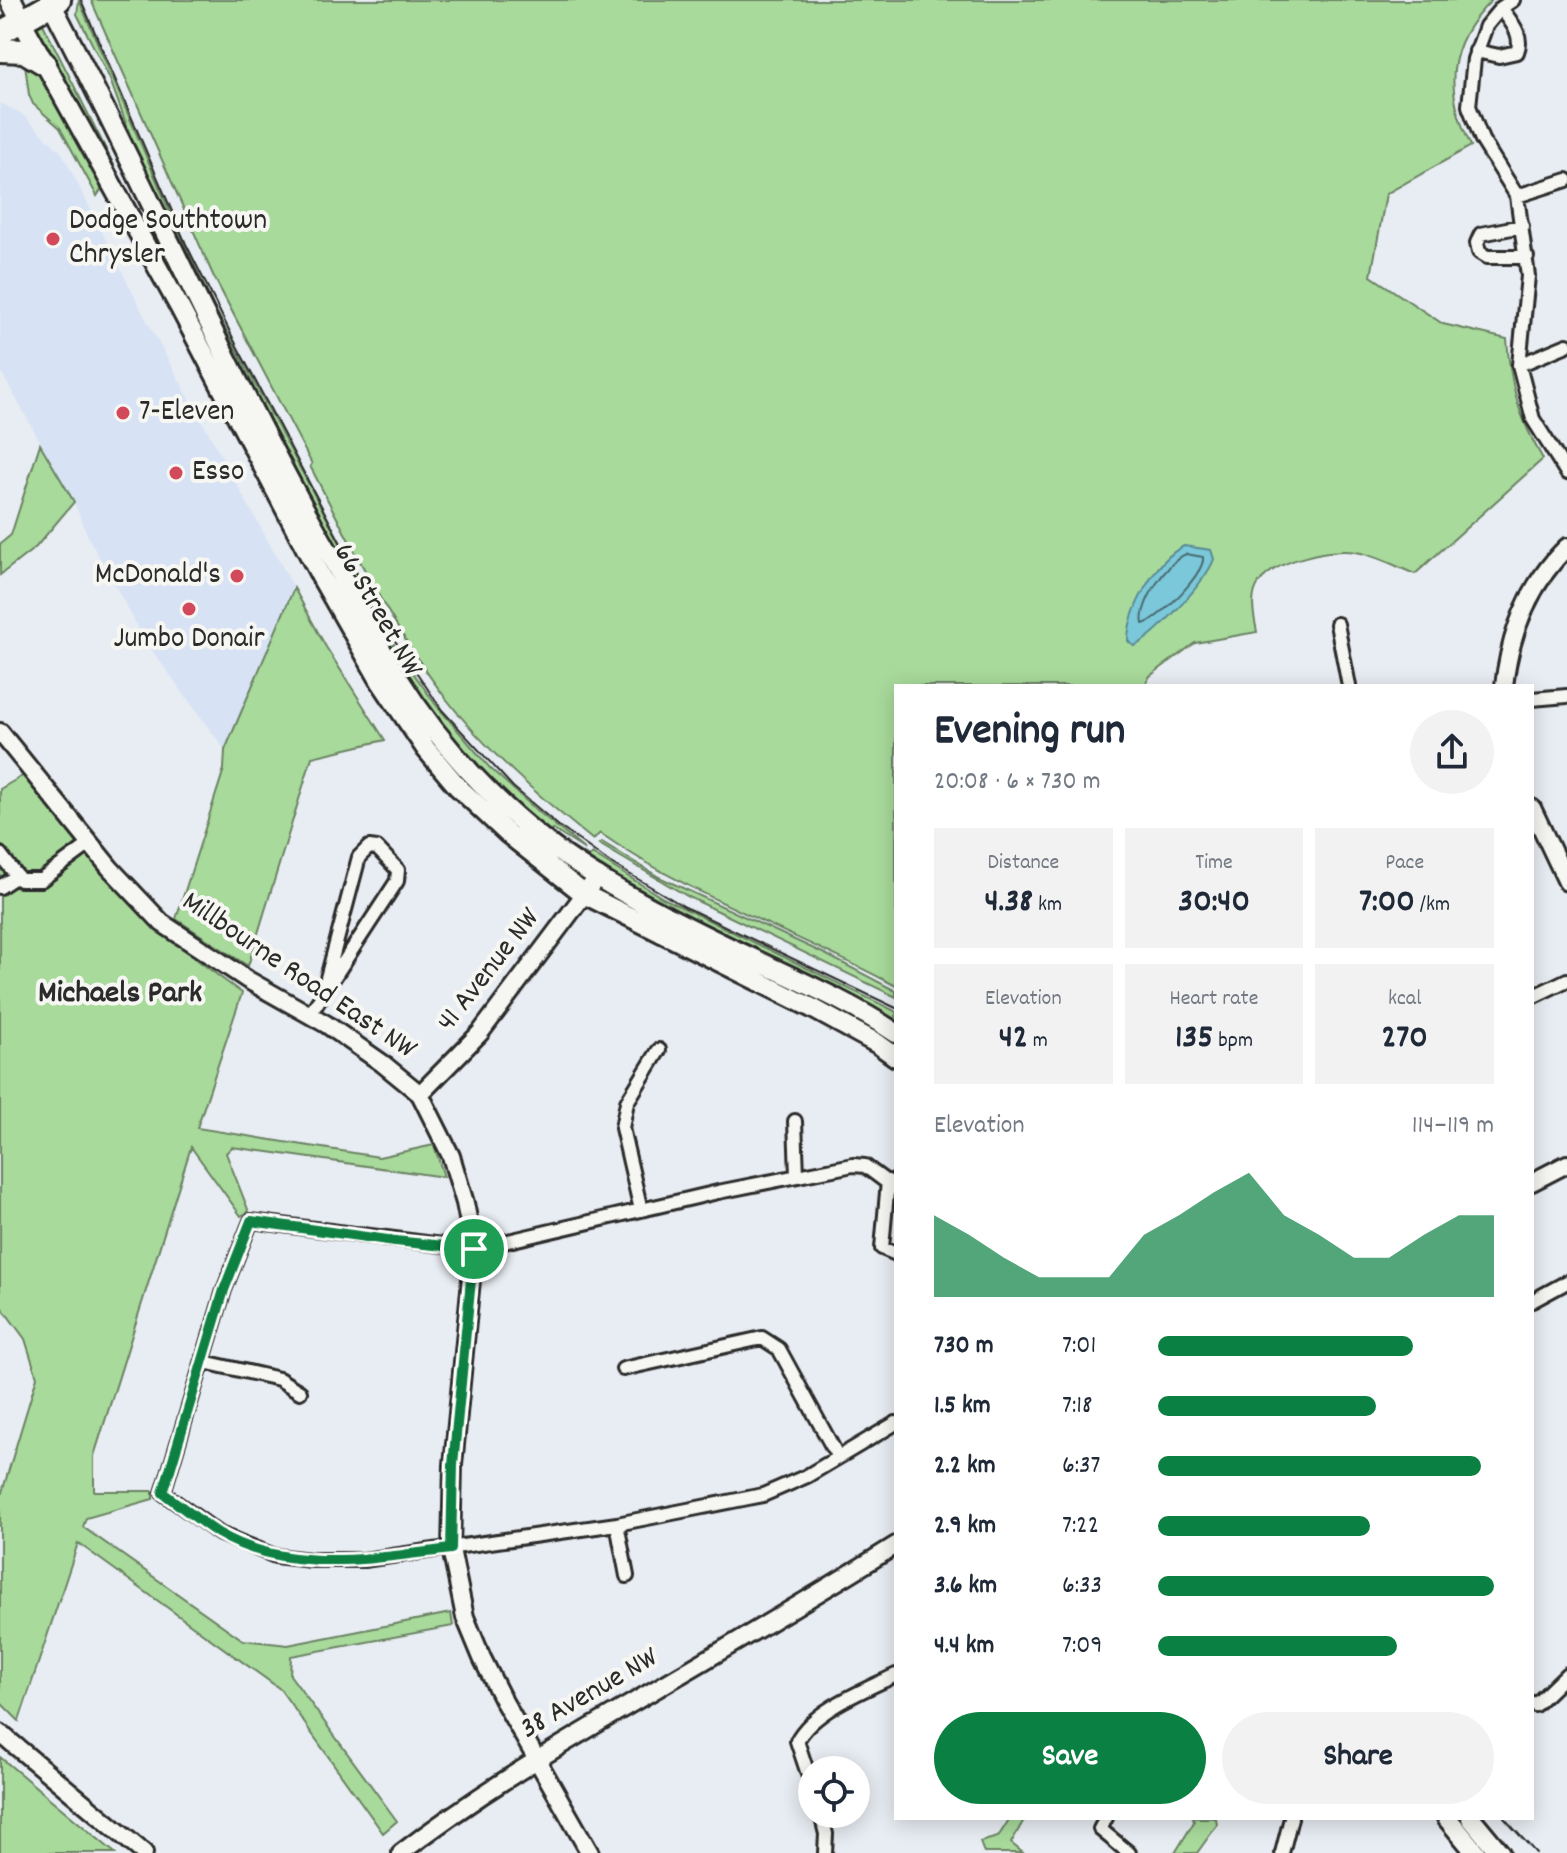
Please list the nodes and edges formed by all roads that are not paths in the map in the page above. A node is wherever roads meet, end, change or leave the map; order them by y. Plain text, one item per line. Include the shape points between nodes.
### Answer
1 (11, 0) edge
2 (54, 2) edge
3 (1507, 4) edge
4 (22, 22) junction
5 (0, 33) edge
6 (0, 50) edge
7 (1476, 51) junction
8 (44, 63) junction
9 (1567, 180) edge
10 (1517, 196) junction
11 (1522, 226) junction
12 (1527, 257) junction
13 (1567, 345) edge
14 (1519, 365) junction
15 (1567, 473) edge
16 (1567, 547) edge
17 (1337, 624) dead end
18 (1349, 684) edge
19 (1504, 684) edge
20 (1567, 696) edge
21 (1534, 699) edge
22 (0, 732) edge
23 (1534, 812) edge
24 (90, 844) junction
25 (0, 854) edge
26 (598, 876) junction
27 (15, 877) junction
28 (1567, 882) edge
29 (0, 887) edge
30 (584, 894) junction
31 (1567, 980) edge
32 (323, 993) junction
33 (1534, 996) edge
34 (310, 1014) junction
35 (894, 1032) edge
36 (659, 1050) dead end
37 (894, 1056) edge
38 (420, 1094) junction
39 (795, 1121) dead end
40 (1567, 1164) edge
41 (797, 1175) junction
42 (1534, 1181) edge
43 (892, 1185) edge
44 (641, 1210) junction
45 (474, 1249) junction
46 (894, 1253) edge
47 (1567, 1282) edge
48 (1534, 1300) edge
49 (204, 1362) junction
50 (623, 1369) dead end
51 (300, 1392) dead end
52 (894, 1424) edge
53 (838, 1457) junction
54 (617, 1524) junction
55 (894, 1546) edge
56 (451, 1549) junction
57 (894, 1555) edge
58 (627, 1576) dead end
59 (815, 1596) junction
60 (1567, 1674) edge
61 (894, 1676) edge
62 (1534, 1704) edge
63 (0, 1733) edge
64 (802, 1756) edge
65 (536, 1759) junction
66 (1105, 1820) edge
67 (1290, 1820) edge
68 (1449, 1820) edge
69 (1473, 1820) edge
70 (824, 1828) edge
71 (144, 1853) edge
72 (401, 1853) edge
73 (590, 1853) edge
74 (825, 1853) edge
75 (1129, 1853) edge
76 (1282, 1853) edge
77 (1476, 1853) edge
78 (1500, 1853) edge

1 - 4 main road, 66 Street NW
2 - 4 highway
2 - 26 main road, 66 Street NW via 250,407 398,678 446,744 508,810
3 - 7 street via 1486,26
3 - 7 street via 1521,43 1517,52 1499,56
4 - 5 highway
4 - 8 main road, 66 Street NW
6 - 8 highway via 24,51
7 - 10 street via 1469,106 1482,140
8 - 30 main road, 66 Street NW via 381,682 458,787
9 - 10 street
10 - 11 street
11 - 12 street
11 - 12 street via 1481,234 1477,243 1487,257
12 - 14 street
13 - 14 street
14 - 15 street via 1533,419
16 - 19 street via 1550,564 1520,616
17 - 18 street
20 - 21 street
22 - 24 street, Millbourne Road East NW
23 - 28 street
24 - 27 street via 41,880
24 - 34 street, Millbourne Road East NW via 162,923
25 - 27 street
26 - 30 street, 41 Avenue NW
26 - 35 main road, 66 Street NW
27 - 29 street
30 - 37 main road, 66 Street NW via 812,1008
30 - 38 street, 41 Avenue NW via 480,1033
31 - 33 street
32 - 32 street via 397,881 398,870 377,848 369,847 359,857
32 - 34 street
34 - 38 street, Millbourne Road East NW
36 - 44 street via 627,1102 622,1128
38 - 45 street, Millbourne Road East NW via 451,1156
39 - 41 street
40 - 42 street
41 - 43 street via 865,1166
41 - 44 street
43 - 46 street via 882,1248
44 - 45 street
45 - 49 street via 251,1221
45 - 56 street, Millbourne Road East NW via 453,1465
47 - 48 street
49 - 51 street via 279,1379
49 - 56 street via 163,1493 220,1534 275,1556 364,1560
50 - 53 street via 762,1338 779,1349
52 - 53 street
53 - 54 street via 763,1495
54 - 56 street
54 - 58 street
55 - 59 street, 38 Avenue NW
56 - 65 street, Millbourne Road East NW via 465,1617
57 - 59 street, 38 Avenue NW
59 - 65 street, 38 Avenue NW
60 - 62 street
61 - 64 street via 818,1716 797,1741
63 - 71 street
65 - 72 street, 38 Avenue NW
65 - 73 street, Millbourne Road East NW
66 - 75 street via 1100,1829
67 - 76 street
68 - 77 main road
69 - 78 main road
70 - 74 street

